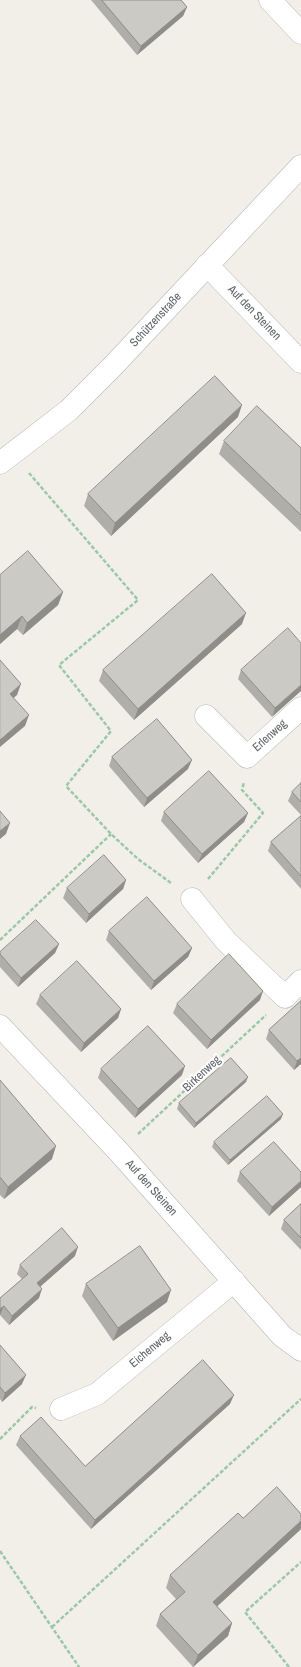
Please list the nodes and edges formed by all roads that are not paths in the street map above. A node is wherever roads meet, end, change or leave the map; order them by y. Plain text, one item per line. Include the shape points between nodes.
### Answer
1 (270, 0) edge
2 (301, 33) edge
3 (301, 166) edge
4 (207, 265) junction
5 (301, 362) edge
6 (6, 459) edge
7 (301, 708) edge
8 (206, 716) dead end
9 (192, 898) road end
10 (301, 981) edge
11 (0, 1026) edge
12 (234, 1281) junction
13 (301, 1350) edge
14 (61, 1409) road end

1 - 2 street
3 - 4 street, Schützenstraße
4 - 5 street, Auf den Steinen
4 - 6 street, Schützenstraße via 69,410
7 - 8 street, Erlenweg via 247,757
9 - 10 street via 226,941 285,997
11 - 12 street, Auf den Steinen via 119,1152
12 - 13 street, Auf den Steinen via 282,1336
12 - 14 street, Eichenweg via 97,1394

